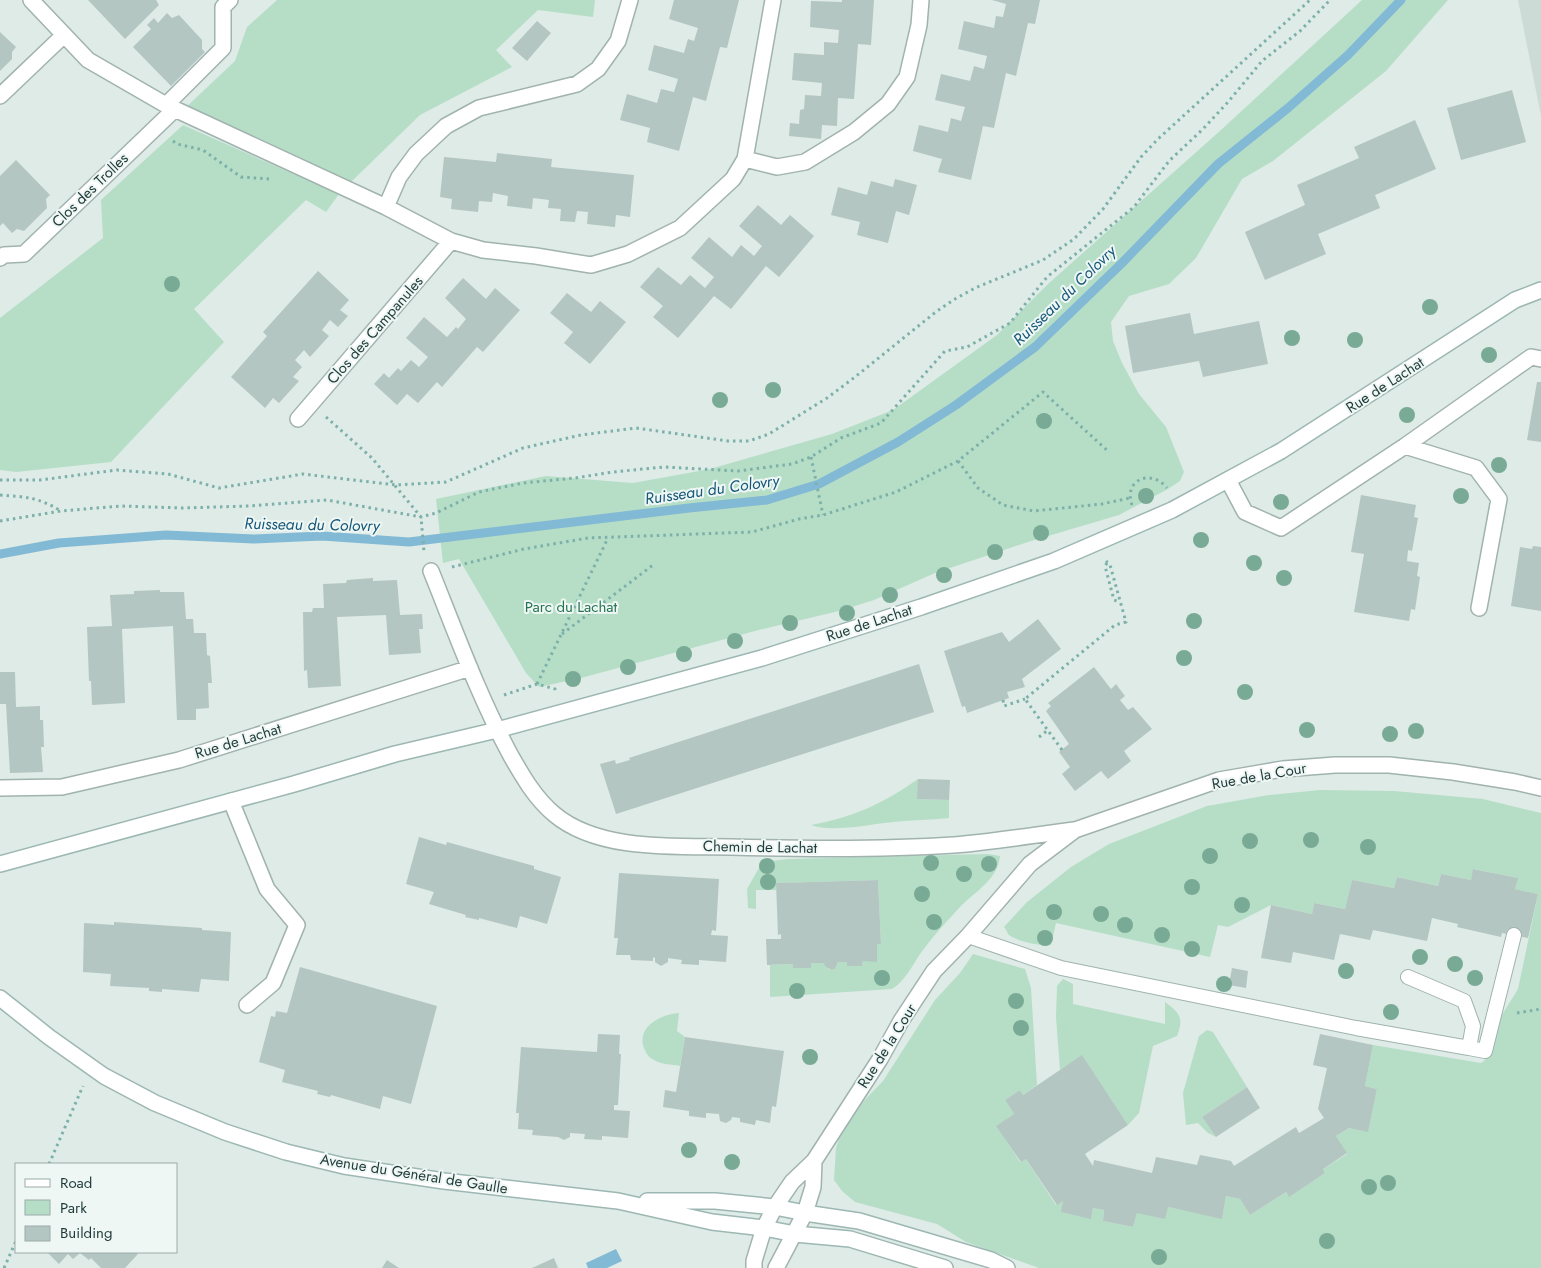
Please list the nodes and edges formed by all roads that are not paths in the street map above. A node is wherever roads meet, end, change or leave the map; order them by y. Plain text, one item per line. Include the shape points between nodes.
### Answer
1 (230, 0) edge
2 (630, 0) edge
3 (773, 0) edge
4 (921, 0) edge
5 (42, 3) edge
6 (64, 35) junction
7 (0, 96) edge
8 (171, 107) junction
9 (744, 159) junction
10 (386, 207) junction
11 (451, 241) junction
12 (0, 258) edge
13 (1541, 290) edge
14 (1538, 354) edge
15 (298, 419) dead end
16 (1405, 446) junction
17 (1228, 480) junction
18 (431, 572) road end
19 (1479, 608) dead end
20 (470, 668) junction
21 (497, 730) junction
22 (0, 788) edge
23 (1541, 788) edge
24 (231, 800) junction
25 (1075, 830) junction
26 (0, 864) edge
27 (1514, 935) dead end
28 (968, 936) junction
29 (1408, 978) dead end
30 (3, 1002) edge
31 (247, 1004) dead end
32 (1469, 1048) junction
33 (814, 1161) junction
34 (618, 1201) junction
35 (775, 1207) junction
36 (805, 1213) junction
37 (764, 1228) junction
38 (794, 1234) junction
39 (754, 1268) edge
40 (776, 1268) edge
41 (945, 1268) edge
42 (1007, 1268) edge

1 - 8 street, Clos des Trolles via 224,7 223,48
2 - 10 street via 618,41 598,69 577,84 479,108 446,126 416,154 399,177
3 - 9 street
4 - 9 street via 919,25 907,77 888,104 854,132 805,162 777,167
5 - 6 street
6 - 7 street
6 - 8 street via 88,60
8 - 10 street
8 - 12 street, Clos des Trolles via 24,254
9 - 11 street via 733,179 680,228 628,254 591,265 483,250
10 - 11 street
11 - 15 street, Clos des Campanules
13 - 17 street, Rue de Lachat via 1515,300 1282,451
14 - 16 street
16 - 17 street via 1281,528 1245,512
16 - 19 street via 1476,468 1499,499
17 - 21 street, Rue de Lachat via 1164,514 1036,567 762,658
18 - 20 street
20 - 21 street
20 - 22 street, Rue de Lachat via 179,760 62,787
21 - 24 street, Rue de Lachat via 395,754
21 - 25 street, Chemin de Lachat via 529,787 554,814 578,829 607,839 647,845 815,849 954,845
23 - 25 street, Rue de la Cour via 1454,772 1389,765 1283,769 1219,780
24 - 26 street, Rue de Lachat
24 - 31 street via 267,889 297,925 273,983
25 - 28 street, Rue de la Cour via 1030,864
27 - 32 lane via 1485,1051
28 - 32 lane via 1061,968
28 - 33 street, Rue de la Cour via 934,971
29 - 32 lane via 1464,1001 1473,1026
30 - 34 street, Avenue du Général de Gaulle via 104,1076 155,1103 225,1132 286,1152 344,1166 444,1181
33 - 35 street, Rue de la Cour via 792,1182
33 - 36 street via 813,1188
34 - 35 street, Avenue du Général de Gaulle via 715,1201
34 - 37 street, Avenue du Général de Gaulle via 712,1222
35 - 36 street, Avenue du Général de Gaulle
35 - 37 street, Rue de la Cour
36 - 38 street
36 - 42 street, Avenue du Général de Gaulle via 860,1221 991,1260
37 - 38 street, Avenue du Général de Gaulle
37 - 39 street, Rue de la Cour
38 - 40 street
38 - 41 street, Avenue du Général de Gaulle via 850,1239

